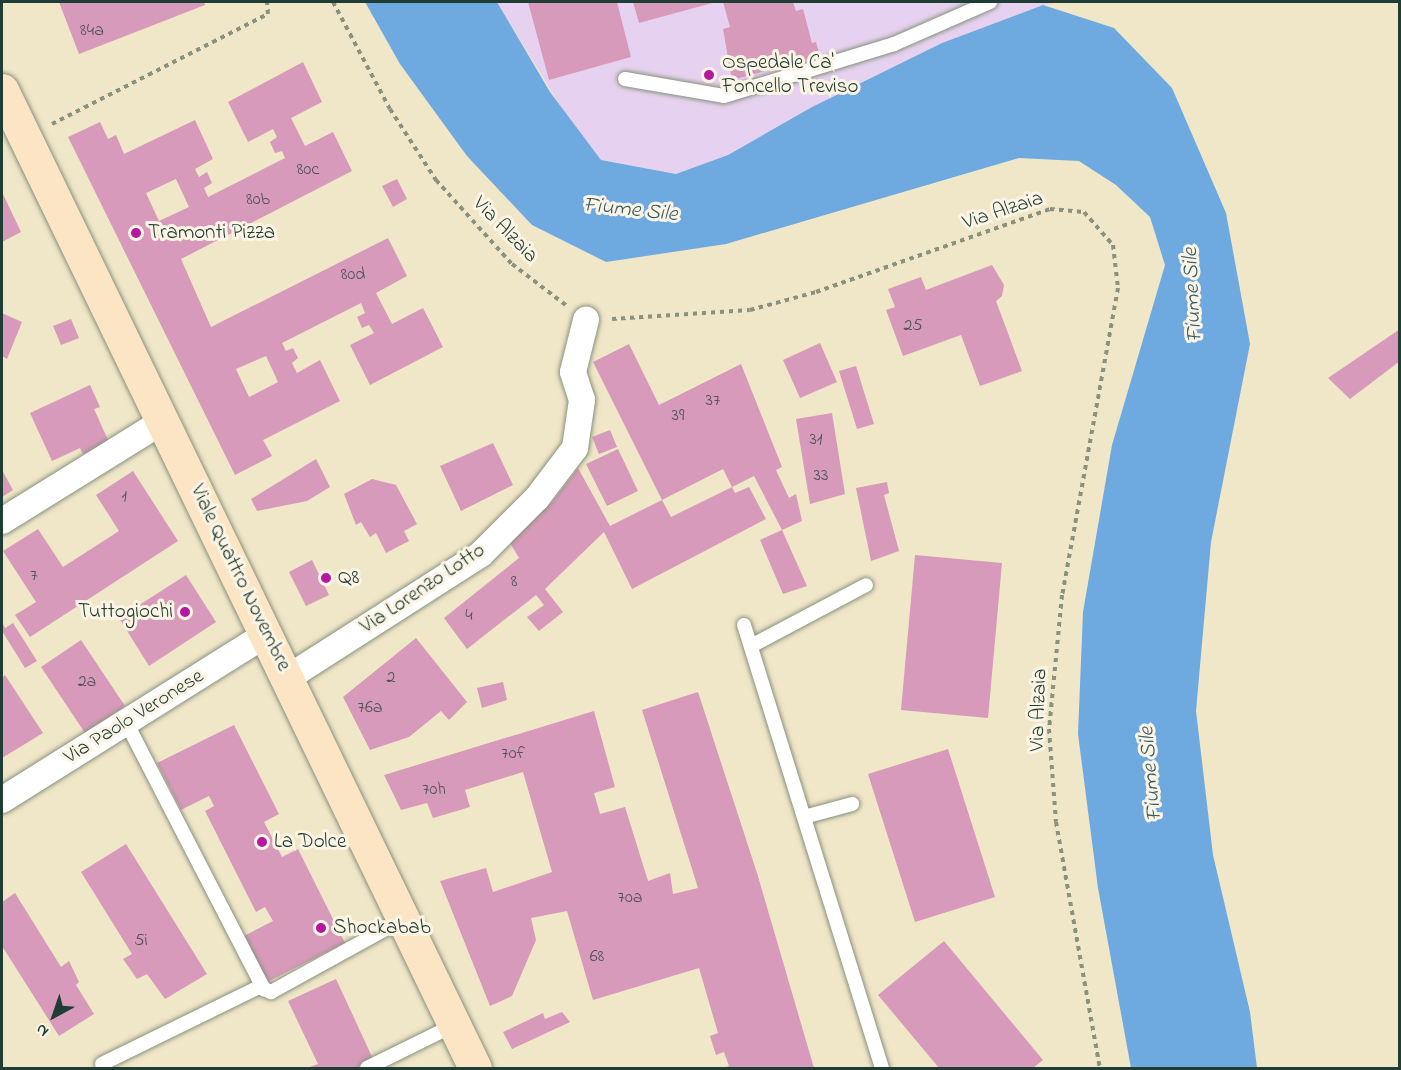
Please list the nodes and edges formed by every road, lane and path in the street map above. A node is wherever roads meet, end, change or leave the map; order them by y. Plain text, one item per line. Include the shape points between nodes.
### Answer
1 (267, 2) edge
2 (333, 2) edge
3 (990, 2) edge
4 (625, 79) dead end
5 (2, 90) edge
6 (25, 138) junction
7 (586, 320) junction
8 (163, 421) junction
9 (2, 520) edge
10 (866, 585) dead end
11 (744, 625) dead end
12 (267, 634) junction
13 (751, 646) junction
14 (289, 677) junction
15 (126, 722) junction
16 (2, 800) edge
17 (852, 804) dead end
18 (804, 817) junction
19 (405, 919) junction
20 (261, 986) junction
21 (456, 1024) junction
22 (102, 1064) dead end
23 (368, 1068) edge
24 (475, 1068) edge
25 (882, 1068) edge
26 (1100, 1068) edge

1 - 6 path via 268,14
2 - 7 path, Via Alzaia via 390,109 436,180 512,264
3 - 4 lane via 894,44 724,96
5 - 6 main road, Viale Quattro Novembre
6 - 8 main road, Viale Quattro Novembre
7 - 14 street, Via Lorenzo Lotto via 573,372 582,400 575,448 537,498 481,554
7 - 26 path, Via Alzaia via 750,309 816,292 1050,209 1084,212 1113,245 1118,288 1062,596 1049,729 1056,822
8 - 9 street
8 - 12 main road, Viale Quattro Novembre
10 - 13 lane
11 - 13 lane
12 - 14 main road, Viale Quattro Novembre
12 - 15 street, Via Paolo Veronese
13 - 18 lane
14 - 19 main road, Viale Quattro Novembre
15 - 16 street, Via Paolo Veronese
15 - 20 lane
17 - 18 lane
18 - 25 lane
19 - 20 lane via 272,992
19 - 21 main road, Viale Quattro Novembre
20 - 22 lane
21 - 23 lane
21 - 24 main road, Viale Quattro Novembre

